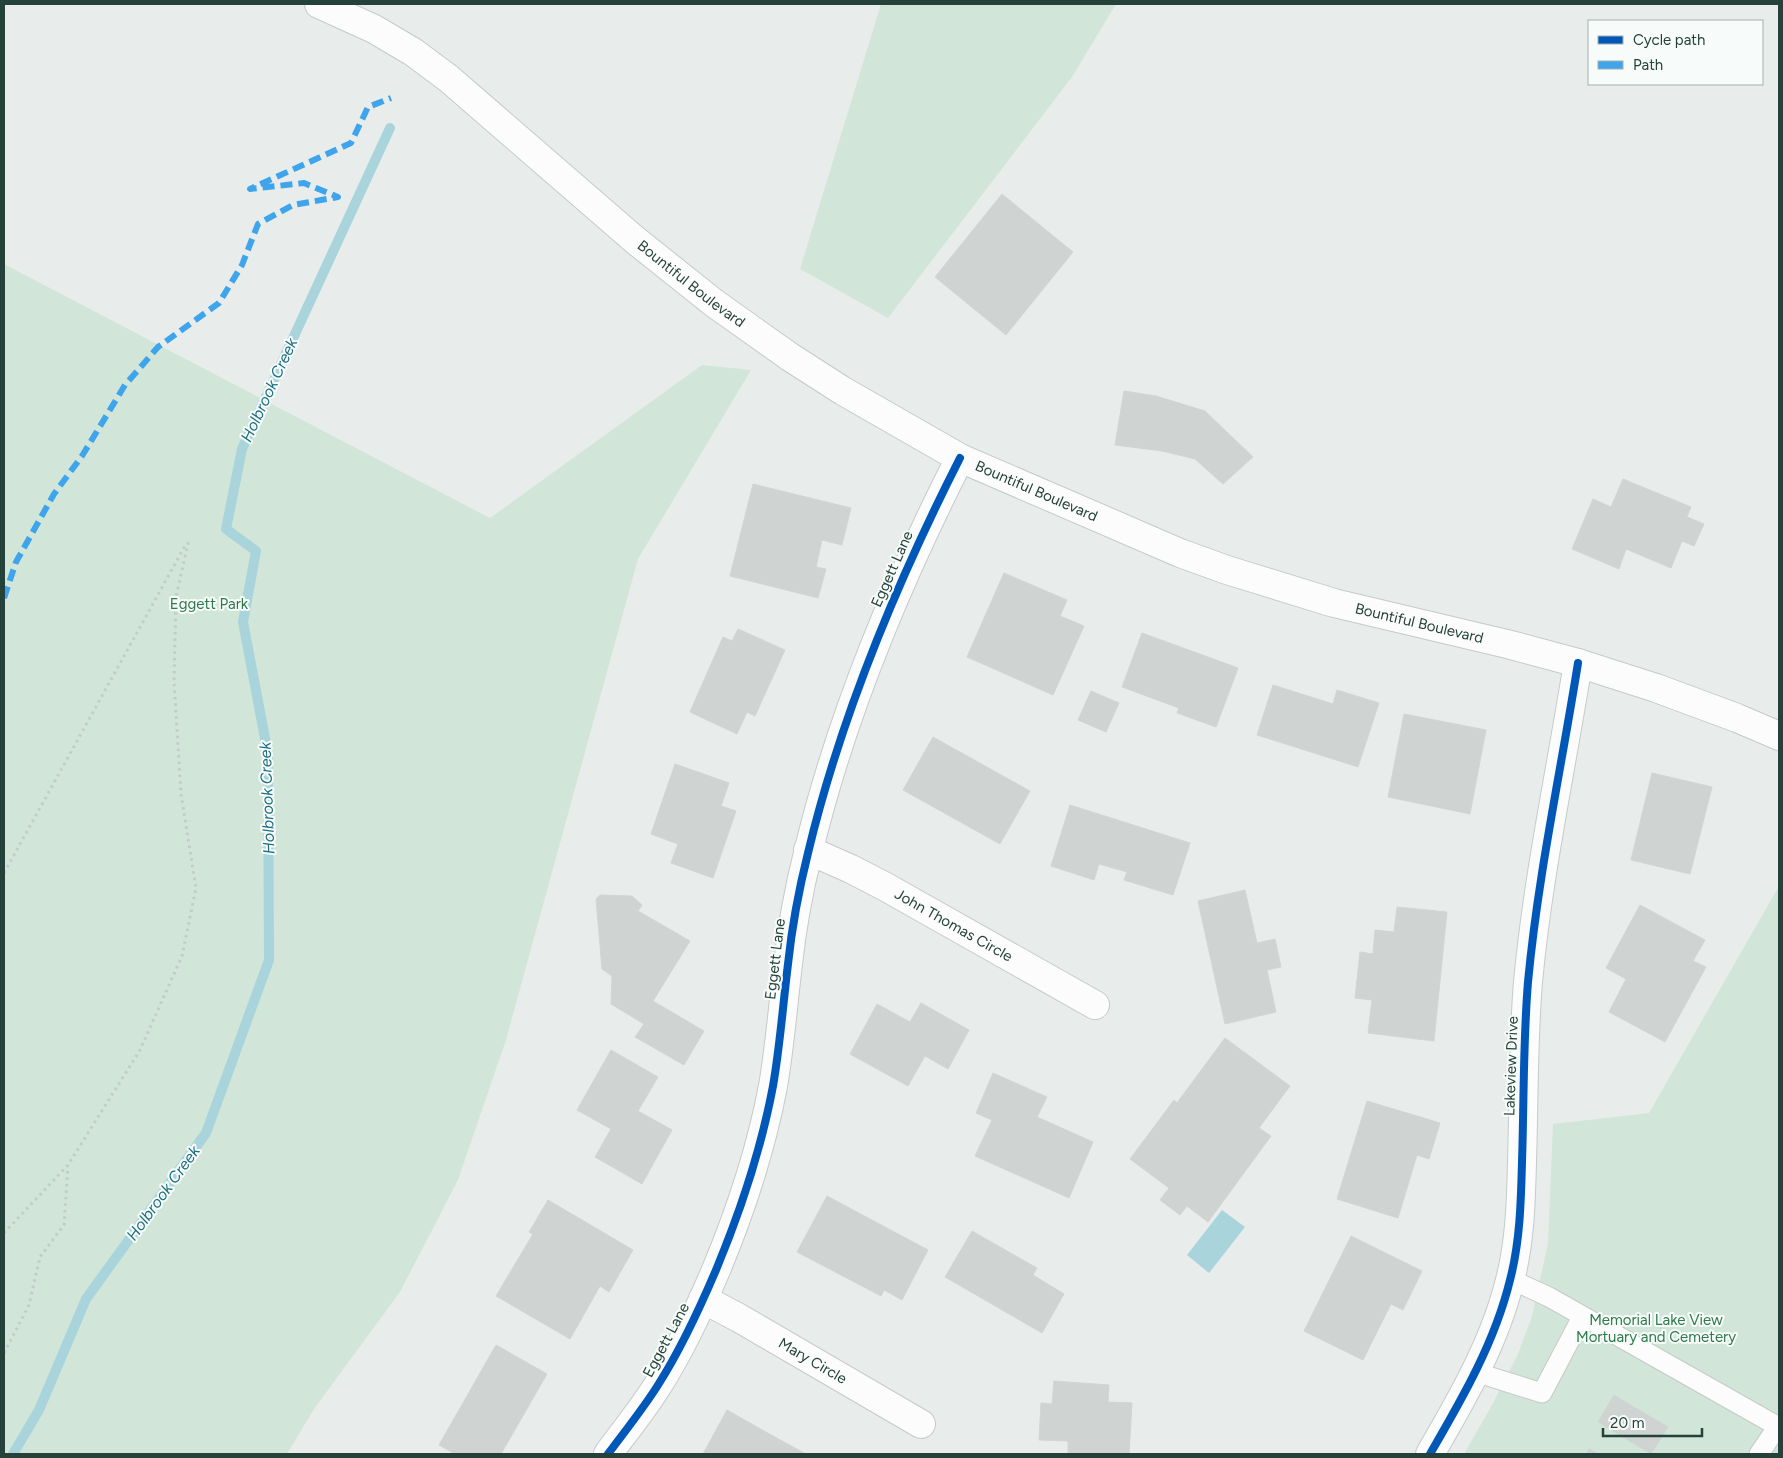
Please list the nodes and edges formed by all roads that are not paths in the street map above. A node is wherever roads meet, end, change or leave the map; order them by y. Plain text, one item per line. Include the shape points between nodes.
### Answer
1 (319, 4) edge
2 (960, 458) junction
3 (1578, 663) junction
4 (1779, 736) edge
5 (808, 850) junction
6 (1094, 1005) dead end
7 (1510, 1279) junction
8 (703, 1299) junction
9 (1582, 1316) junction
10 (1475, 1372) junction
11 (921, 1424) dead end
12 (1778, 1427) edge
13 (608, 1454) edge
14 (1430, 1454) edge
15 (1759, 1454) edge

1 - 2 street, Bountiful Boulevard via 374,29 448,78 635,240 714,303 790,357
2 - 3 street, Bountiful Boulevard via 1226,570 1334,603
2 - 5 street, Eggett Lane via 881,628 838,748
3 - 4 street, Bountiful Boulevard via 1656,688
3 - 7 street, Lakeview Drive via 1532,944 1525,1032 1521,1197
5 - 6 street, John Thomas Circle via 884,886
5 - 8 street, Eggett Lane via 795,913 764,1130 739,1213
7 - 9 lane
7 - 10 street, Lakeview Drive via 1496,1328
8 - 11 street, Mary Circle
8 - 13 street, Eggett Lane via 657,1386
9 - 10 lane via 1542,1393
9 - 12 lane
10 - 14 street, Lakeview Drive
12 - 15 lane

